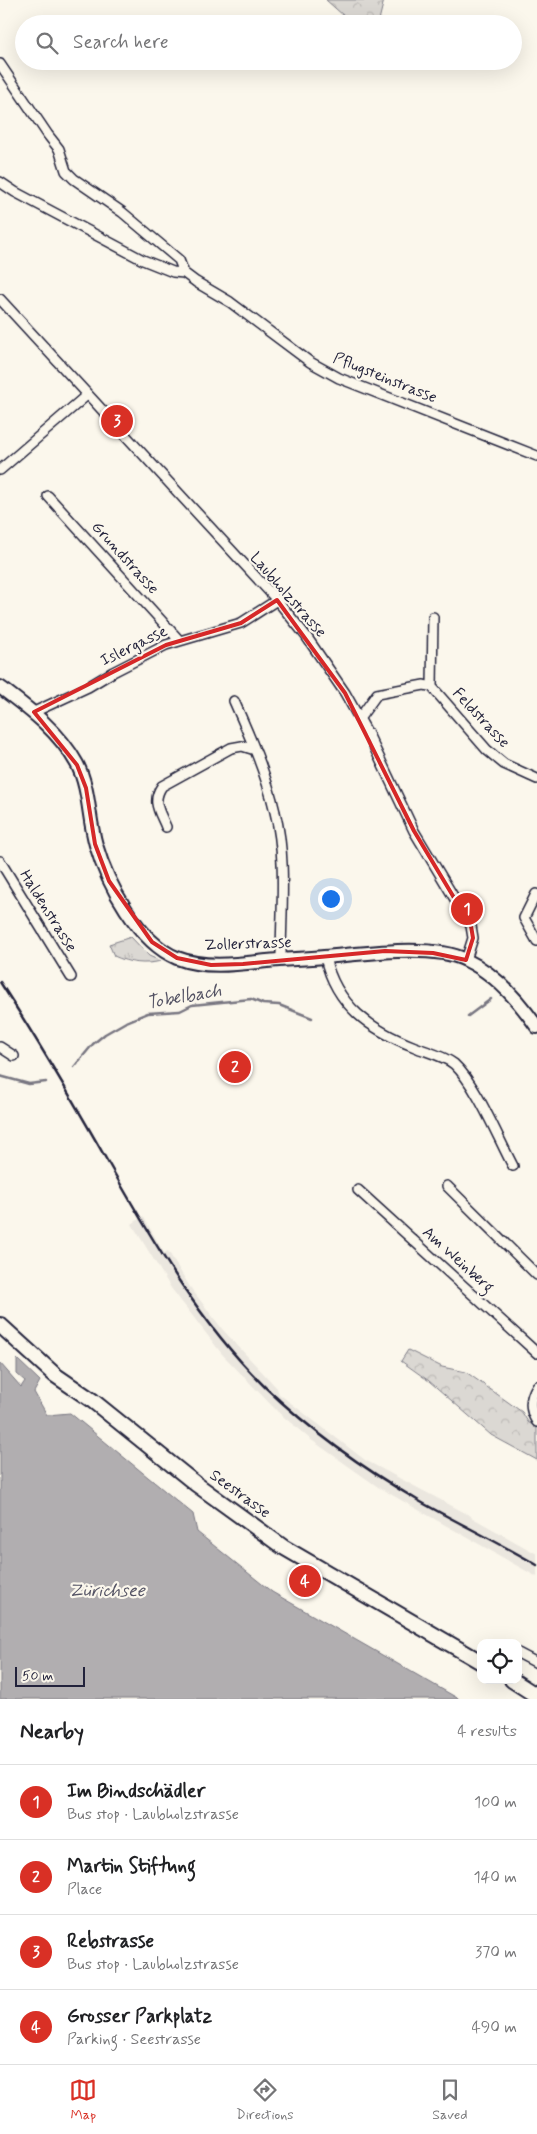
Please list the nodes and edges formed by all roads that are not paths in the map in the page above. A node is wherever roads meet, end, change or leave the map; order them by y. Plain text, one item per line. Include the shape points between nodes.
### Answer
1 (0, 64) edge
2 (0, 182) edge
3 (184, 273) junction
4 (0, 299) edge
5 (87, 395) junction
6 (537, 456) edge
7 (0, 470) edge
8 (48, 496) dead end
9 (277, 600) junction
10 (433, 617) dead end
11 (180, 640) junction
12 (0, 687) edge
13 (432, 687) junction
14 (234, 701) dead end
15 (34, 712) junction
16 (359, 718) junction
17 (255, 750) junction
18 (537, 779) edge
19 (166, 827) dead end
20 (0, 861) edge
21 (536, 894) edge
22 (537, 941) edge
23 (324, 957) junction
24 (281, 960) junction
25 (466, 960) junction
26 (71, 977) dead end
27 (535, 1020) edge
28 (0, 1047) edge
29 (14, 1056) dead end
30 (513, 1166) dead end
31 (447, 1186) dead end
32 (358, 1190) dead end
33 (537, 1275) edge
34 (0, 1324) edge
35 (537, 1353) edge
36 (537, 1386) edge
37 (537, 1422) edge
38 (522, 1656) edge
39 (477, 1660) edge
40 (537, 1663) edge
41 (518, 1684) edge
42 (537, 1696) edge

1 - 3 street, Pflugsteinstrasse via 59,149 66,170 180,260
2 - 3 street, Pflugsteinstrasse via 143,260 172,272
3 - 6 street, Pflugsteinstrasse via 230,302 310,362 339,378
4 - 5 street, Laubholzstrasse
5 - 7 street
5 - 9 street, Laubholzstrasse
8 - 11 street, Grundstrasse
9 - 11 street, Islergasse via 241,623
9 - 16 street, Laubholzstrasse via 327,666
10 - 13 street
11 - 15 street, Islergasse
12 - 15 street, Zollerstrasse
13 - 16 street via 424,685 377,694
13 - 18 street, Feldstrasse via 487,750 504,764
14 - 17 street
15 - 24 street, Zollerstrasse via 65,744 77,765 86,788 95,844 109,881 130,916 152,942 178,958 210,965
16 - 25 street, Laubholzstrasse via 414,831 470,926 473,938
17 - 19 street via 242,746 232,748 162,786 157,794 157,806
17 - 24 street via 276,812 282,853
20 - 26 street, Haldenstrasse
21 - 22 street via 524,918
23 - 24 street, Zollerstrasse
23 - 25 street, Zollerstrasse via 385,951 433,953
23 - 30 street via 328,972 358,1016 375,1028 451,1062 459,1069
25 - 27 street, Zollerstrasse via 505,988
28 - 29 street
31 - 33 street
32 - 35 street, Am Weinberg
34 - 39 main road, Seestrasse via 55,1375 229,1509 283,1547
36 - 37 street via 530,1403
38 - 40 street
41 - 42 main road

